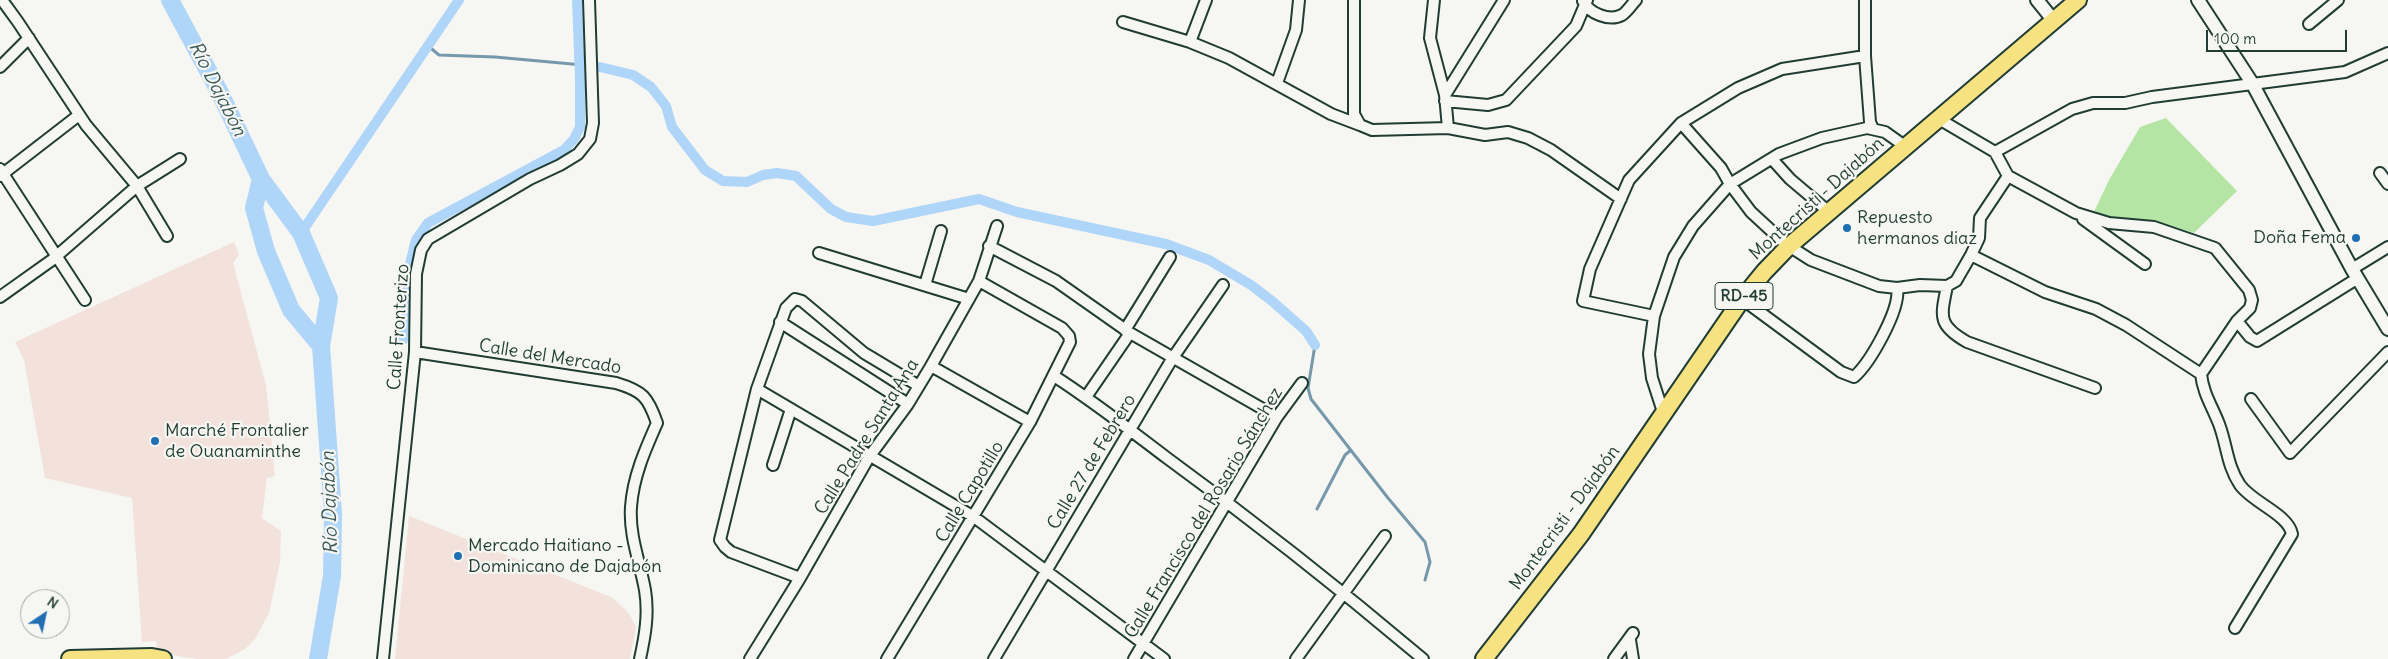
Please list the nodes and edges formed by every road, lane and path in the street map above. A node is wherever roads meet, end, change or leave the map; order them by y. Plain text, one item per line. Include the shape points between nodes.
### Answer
1 (2, 0) edge
2 (589, 0) edge
3 (1206, 0) edge
4 (1299, 0) edge
5 (1354, 0) edge
6 (1434, 0) edge
7 (1504, 0) edge
8 (1636, 0) edge
9 (1865, 0) edge
10 (2036, 0) edge
11 (2078, 0) edge
12 (2198, 0) edge
13 (2338, 0) edge
14 (1585, 2) edge
15 (2054, 21) junction
16 (1123, 22) dead end
17 (2309, 24) dead end
18 (29, 38) junction
19 (1190, 42) junction
20 (2388, 53) edge
21 (1865, 56) junction
22 (0, 67) edge
23 (1277, 83) junction
24 (2252, 83) junction
25 (1445, 98) junction
26 (79, 115) junction
27 (1939, 118) junction
28 (1681, 123) junction
29 (1360, 124) junction
30 (1448, 128) junction
31 (1873, 129) junction
32 (1906, 147) junction
33 (1996, 152) junction
34 (180, 159) dead end
35 (1772, 159) junction
36 (1, 173) edge
37 (2380, 173) dead end
38 (2008, 176) junction
39 (1730, 184) junction
40 (2388, 184) edge
41 (137, 186) junction
42 (1621, 198) junction
43 (1829, 212) junction
44 (2076, 214) junction
45 (997, 226) dead end
46 (941, 232) dead end
47 (167, 236) dead end
48 (990, 246) junction
49 (1789, 246) junction
50 (2388, 247) edge
51 (819, 253) dead end
52 (57, 255) junction
53 (1971, 255) junction
54 (1170, 258) dead end
55 (2145, 264) dead end
56 (2355, 273) junction
57 (979, 281) junction
58 (925, 285) junction
59 (1222, 285) dead end
60 (1948, 286) junction
61 (1898, 288) junction
62 (0, 297) edge
63 (969, 299) junction
64 (1742, 299) junction
65 (86, 300) dead end
66 (1654, 316) junction
67 (2237, 321) junction
68 (780, 322) junction
69 (2388, 329) edge
70 (1127, 331) junction
71 (415, 352) junction
72 (2388, 352) edge
73 (1172, 359) junction
74 (931, 366) junction
75 (2201, 374) junction
76 (1054, 376) junction
77 (1302, 383) dead end
78 (919, 386) junction
79 (2094, 388) dead end
80 (757, 389) junction
81 (1086, 397) junction
82 (2251, 399) dead end
83 (908, 404) junction
84 (791, 409) junction
85 (1664, 412) junction
86 (1277, 417) junction
87 (1030, 422) junction
88 (1131, 431) junction
89 (869, 457) junction
90 (773, 465) dead end
91 (1228, 502) junction
92 (974, 517) junction
93 (1385, 536) dead end
94 (1046, 570) junction
95 (800, 578) junction
96 (1345, 592) junction
97 (2235, 628) dead end
98 (1144, 644) junction
99 (70, 659) edge
100 (163, 659) edge
101 (383, 659) edge
102 (640, 659) edge
103 (750, 659) edge
104 (887, 659) edge
105 (994, 659) edge
106 (1134, 659) edge
107 (1164, 659) edge
108 (1296, 659) edge
109 (1423, 659) edge
110 (1484, 659) edge
111 (1614, 659) edge
112 (1633, 659) edge

1 - 18 street
2 - 71 street, Calle Fronterizo via 593,124 590,139 578,154 428,239 421,250 416,274
3 - 19 street
4 - 23 street via 1296,30
5 - 29 street via 1354,114
6 - 25 street via 1430,38
7 - 25 street
8 - 14 street via 1622,15 1611,18 1603,17
9 - 21 street
10 - 15 street
11 - 15 main road, Montecristi - Dajabón / RD-45
12 - 24 street
13 - 17 street
14 - 25 street via 1576,26 1506,100 1488,105
15 - 27 main road, Montecristi - Dajabón / RD-45
16 - 19 street
18 - 22 street
18 - 26 street
19 - 23 street
20 - 24 street via 2345,72
21 - 28 street via 1782,70 1738,88
21 - 31 street
23 - 29 street via 1331,114
24 - 33 street via 2125,103 2093,102 2072,109
24 - 56 street
25 - 30 street
26 - 36 street
26 - 41 street
27 - 32 main road, Montecristi - Dajabón / RD-45
27 - 33 street
28 - 39 street via 1721,168
28 - 42 street via 1629,180
29 - 30 street via 1372,130
30 - 42 street via 1484,135 1508,132 1528,138
31 - 32 street via 1885,132
31 - 35 street via 1822,138
32 - 43 main road, Montecristi - Dajabón / RD-45
33 - 38 street
34 - 41 street
35 - 39 street
35 - 43 street
36 - 52 street
37 - 40 street
38 - 44 street
38 - 53 street via 1980,218 1979,238
39 - 49 street via 1752,212
39 - 66 street via 1693,226 1674,257
41 - 47 street
41 - 52 street
42 - 66 street via 1590,268 1583,301
43 - 49 main road, Montecristi - Dajabón / RD-45
44 - 55 street
44 - 67 street via 2108,223 2154,227 2215,248 2228,260 2249,290 2250,308
45 - 48 street, Calle Padre Santa Ana
46 - 58 street
48 - 57 street, Calle Padre Santa Ana
48 - 70 street via 1056,281
49 - 61 street via 1820,263 1879,286
49 - 64 main road, Montecristi - Dajabón / RD-45
50 - 56 street
51 - 58 street
52 - 62 street
52 - 65 street
53 - 60 street via 1956,280
53 - 75 street via 2045,292 2096,309
54 - 70 street
56 - 67 street via 2257,340 2250,337
56 - 69 street
57 - 63 street, Calle Padre Santa Ana
57 - 76 street, Calle Capotillo via 1062,328 1069,336 1070,342
58 - 63 street
59 - 73 street, Calle 27 de Febrero
60 - 61 street
60 - 79 street via 1942,316 1945,326 1953,334
61 - 64 street via 1899,297 1888,323 1862,370 1854,377 1841,372
63 - 74 street, Calle Padre Santa Ana
64 - 85 main road, Montecristi - Dajabón / RD-45
66 - 85 street via 1649,354 1652,378
67 - 75 street
68 - 78 street via 790,302 795,299 802,301 864,353
68 - 80 street
68 - 83 street
70 - 73 street
70 - 81 street
71 - 101 street, Calle Fronterizo
71 - 102 street, Calle del Mercado via 616,384 635,389 648,400 657,423 634,484 631,508 633,539 646,592 647,627
72 - 82 street via 2290,453
73 - 86 street
73 - 88 street, Calle 27 de Febrero
74 - 78 street, Calle Padre Santa Ana
74 - 87 street
75 - 97 street via 2204,395 2219,424 2231,469 2251,498 2284,520 2292,534
76 - 81 street
76 - 87 street, Calle Capotillo
77 - 86 street, Calle Francisco del Rosario Sánchez
78 - 83 street, Calle Padre Santa Ana
80 - 84 street
80 - 95 street via 720,540 731,552
81 - 88 street
83 - 89 street, Calle Padre Santa Ana
84 - 89 street
84 - 90 street
85 - 110 main road, Montecristi - Dajabón / RD-45 via 1581,534
86 - 91 street, Calle Francisco del Rosario Sánchez
87 - 92 street, Calle Capotillo
88 - 91 street
88 - 94 street, Calle 27 de Febrero
89 - 92 street
89 - 95 street, Calle Padre Santa Ana
91 - 96 street
91 - 98 street, Calle Francisco del Rosario Sánchez
92 - 94 street
92 - 104 street, Calle Capotillo
93 - 96 street
94 - 98 street
94 - 105 street, Calle 27 de Febrero
95 - 103 street, Calle Padre Santa Ana
96 - 108 street
96 - 109 street
98 - 106 street, Calle Francisco del Rosario Sánchez
98 - 107 street
99 - 100 main road via 152,656
111 - 112 street via 1631,636

